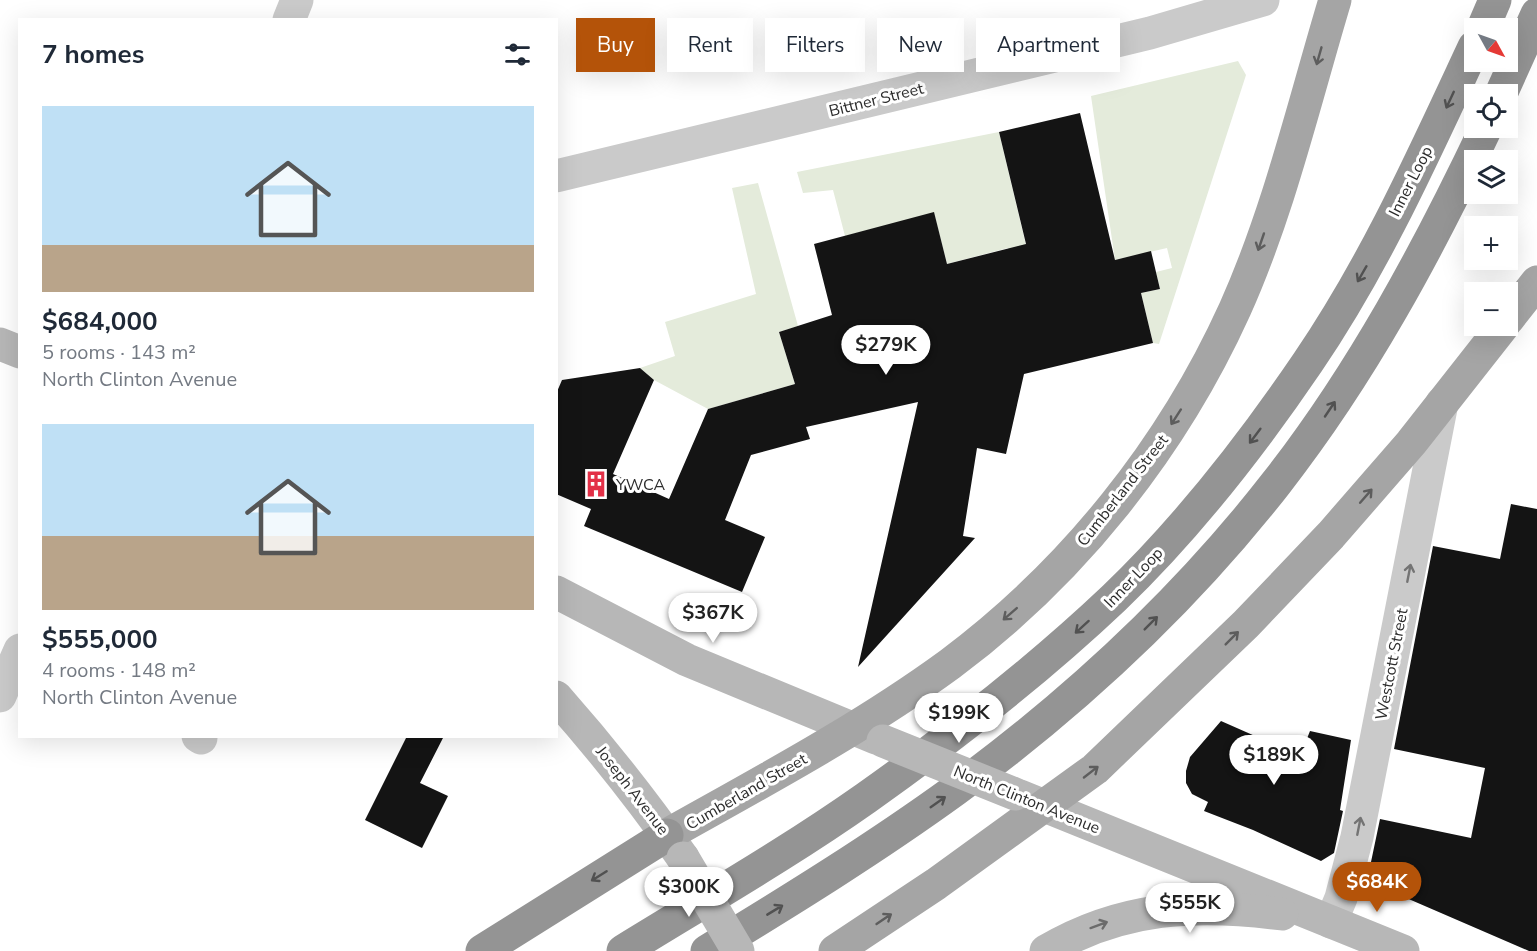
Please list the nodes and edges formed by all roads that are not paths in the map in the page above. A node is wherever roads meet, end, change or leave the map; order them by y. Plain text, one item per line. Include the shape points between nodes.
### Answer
1 (297, 0) edge
2 (1263, 0) edge
3 (1335, 0) edge
4 (1495, 0) edge
5 (1537, 14) edge
6 (290, 18) edge
7 (1487, 18) edge
8 (1464, 68) edge
9 (1506, 84) edge
10 (1481, 138) edge
11 (558, 176) edge
12 (1537, 282) edge
13 (1518, 307) edge
14 (1495, 336) edge
15 (0, 344) edge
16 (18, 351) edge
17 (1442, 403) junction
18 (558, 593) edge
19 (18, 655) edge
20 (0, 696) edge
21 (558, 700) edge
22 (854, 729) junction
23 (1029, 800) junction
24 (675, 847) junction
25 (1331, 922) junction
26 (482, 951) edge
27 (623, 951) edge
28 (707, 951) edge
29 (738, 951) edge
30 (836, 951) edge
31 (1047, 951) edge
32 (1403, 951) edge

1 - 6 street
2 - 11 street, Bittner Street via 1139,36
3 -> 22 main road, Cumberland Street via 1257,255 1209,363 1178,416 1106,516 1024,602 949,664
4 - 7 highway
5 - 9 highway
8 -> 27 highway, Inner Loop via 1371,258 1316,350 1237,460 1156,554 1115,597 1022,680 865,798
28 -> 10 highway via 891,834 998,757 1105,667 1195,578 1277,483 1350,379 1412,274
12 - 13 main road
14 - 17 main road
15 - 16 main road
23 -> 17 main road via 1095,769 1246,624 1338,527
25 -> 17 street, Westcott Street via 1357,837
18 - 22 main road, North Clinton Avenue via 687,660
19 - 20 street
21 - 24 main road, Joseph Avenue via 595,741
22 - 23 main road, North Clinton Avenue, bridge
22 - 24 main road, Cumberland Street
23 - 25 main road, North Clinton Avenue
30 -> 23 main road via 936,884
24 -> 26 highway
24 - 29 main road, Joseph Avenue, bridge
31 -> 25 main road via 1099,925 1164,910 1243,909
25 - 32 main road, North Clinton Avenue

